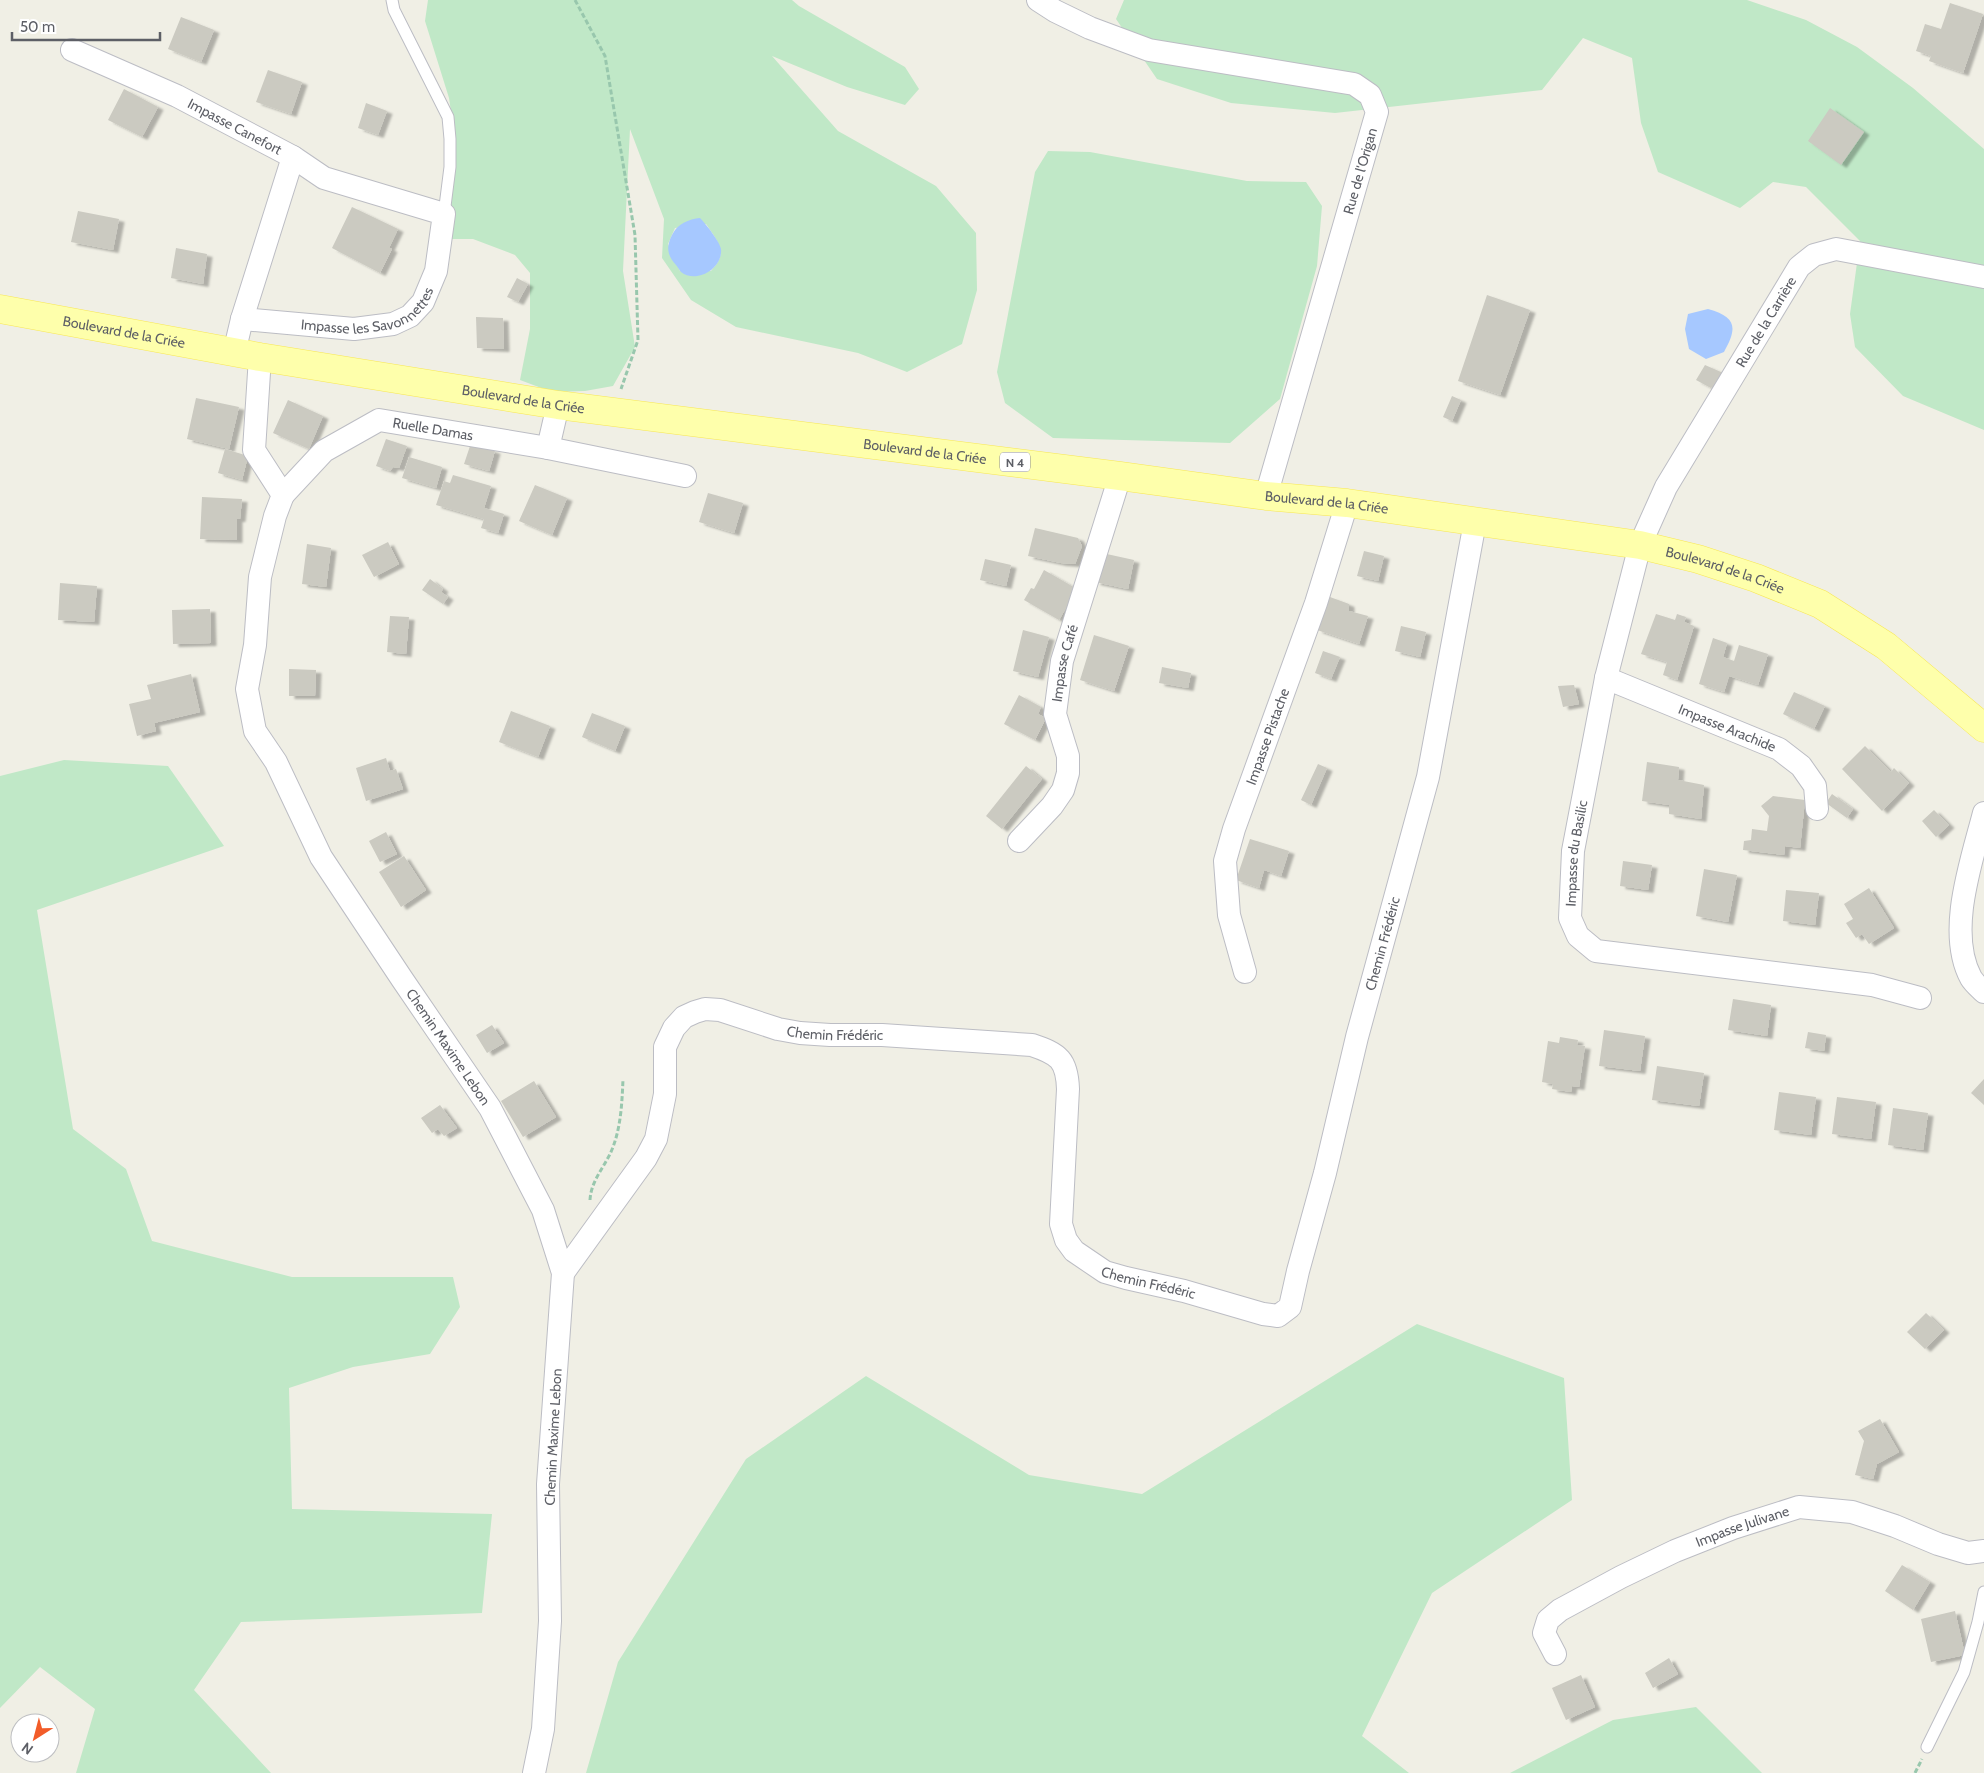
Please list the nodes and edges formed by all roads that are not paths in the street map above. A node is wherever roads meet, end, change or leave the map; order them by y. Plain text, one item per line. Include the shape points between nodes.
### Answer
1 (392, 0) edge
2 (1038, 0) edge
3 (72, 50) dead end
4 (292, 157) junction
5 (444, 214) junction
6 (1984, 277) edge
7 (0, 309) edge
8 (242, 319) junction
9 (247, 355) junction
10 (558, 405) junction
11 (548, 448) junction
12 (684, 476) dead end
13 (1120, 476) junction
14 (283, 495) junction
15 (1266, 496) junction
16 (1347, 503) junction
17 (1475, 522) junction
18 (1640, 545) junction
19 (1606, 678) junction
20 (1984, 728) edge
21 (1817, 809) dead end
22 (1984, 813) edge
23 (1019, 841) dead end
24 (1245, 972) dead end
25 (1984, 992) edge
26 (1920, 998) dead end
27 (563, 1273) junction
28 (1984, 1551) edge
29 (1984, 1592) edge
30 (1555, 1654) dead end
31 (1927, 1748) dead end
32 (534, 1773) edge

1 - 5 lane via 394,10 448,117 450,167
2 - 15 street, Rue de l'Origan via 1090,28 1149,50 1354,84 1370,95 1377,112
3 - 4 street, Impasse Canefort via 177,96
4 - 5 street via 324,178
4 - 8 street, Impasse Canefort
5 - 8 street, Impasse les Savonnettes via 436,271 423,302 410,316 393,324 354,329
6 - 18 street, Rue de la Carrière via 1836,249 1814,255 1799,267 1666,487
7 - 9 main road, Boulevard de la Criée / N 4
8 - 9 street, Impasse Canefort
9 - 10 main road, Boulevard de la Criée / N 4
9 - 14 street via 254,450
10 - 11 street
10 - 13 main road, Boulevard de la Criée / N 4
11 - 12 street, Ruelle Damas
11 - 14 street, Ruelle Damas via 379,420 324,451
13 - 15 main road, Boulevard de la Criée / N 4
13 - 23 street, Impasse Café via 1062,660 1055,714 1068,756 1068,773 1063,790 1052,806
14 - 27 street, Chemin Maxime Lebon via 260,577 256,645 247,688 256,731 276,762 321,856 490,1108 543,1210
15 - 16 main road, Boulevard de la Criée / N 4
16 - 17 main road, Boulevard de la Criée / N 4
16 - 24 street, Impasse Pistache via 1316,604 1225,861 1229,915
17 - 18 main road, Boulevard de la Criée / N 4
17 - 27 street, Chemin Frédéric via 1428,777 1357,1037 1293,1300 1285,1312 1278,1316 1263,1314 1105,1272 1074,1251 1061,1224 1067,1071 1051,1051 1032,1045 800,1033 778,1030 720,1010 705,1009 684,1017 674,1028 665,1047 665,1094 656,1139 646,1158
18 - 19 street, Impasse du Basilic
18 - 20 main road, Boulevard de la Criée / N 4 via 1748,575 1820,604 1886,646
19 - 21 street, Impasse Arachide via 1779,749 1801,766 1815,786
19 - 26 street, Impasse du Basilic via 1573,850 1570,918 1578,936 1596,951 1872,985
22 - 25 street via 1966,884 1961,923 1962,952 1971,979
27 - 32 street, Chemin Maxime Lebon via 548,1484 550,1621 543,1729
28 - 30 street, Impasse Julivane via 1968,1553 1852,1512 1799,1507 1675,1551 1560,1610 1548,1620 1544,1633
29 - 31 lane via 1964,1672

